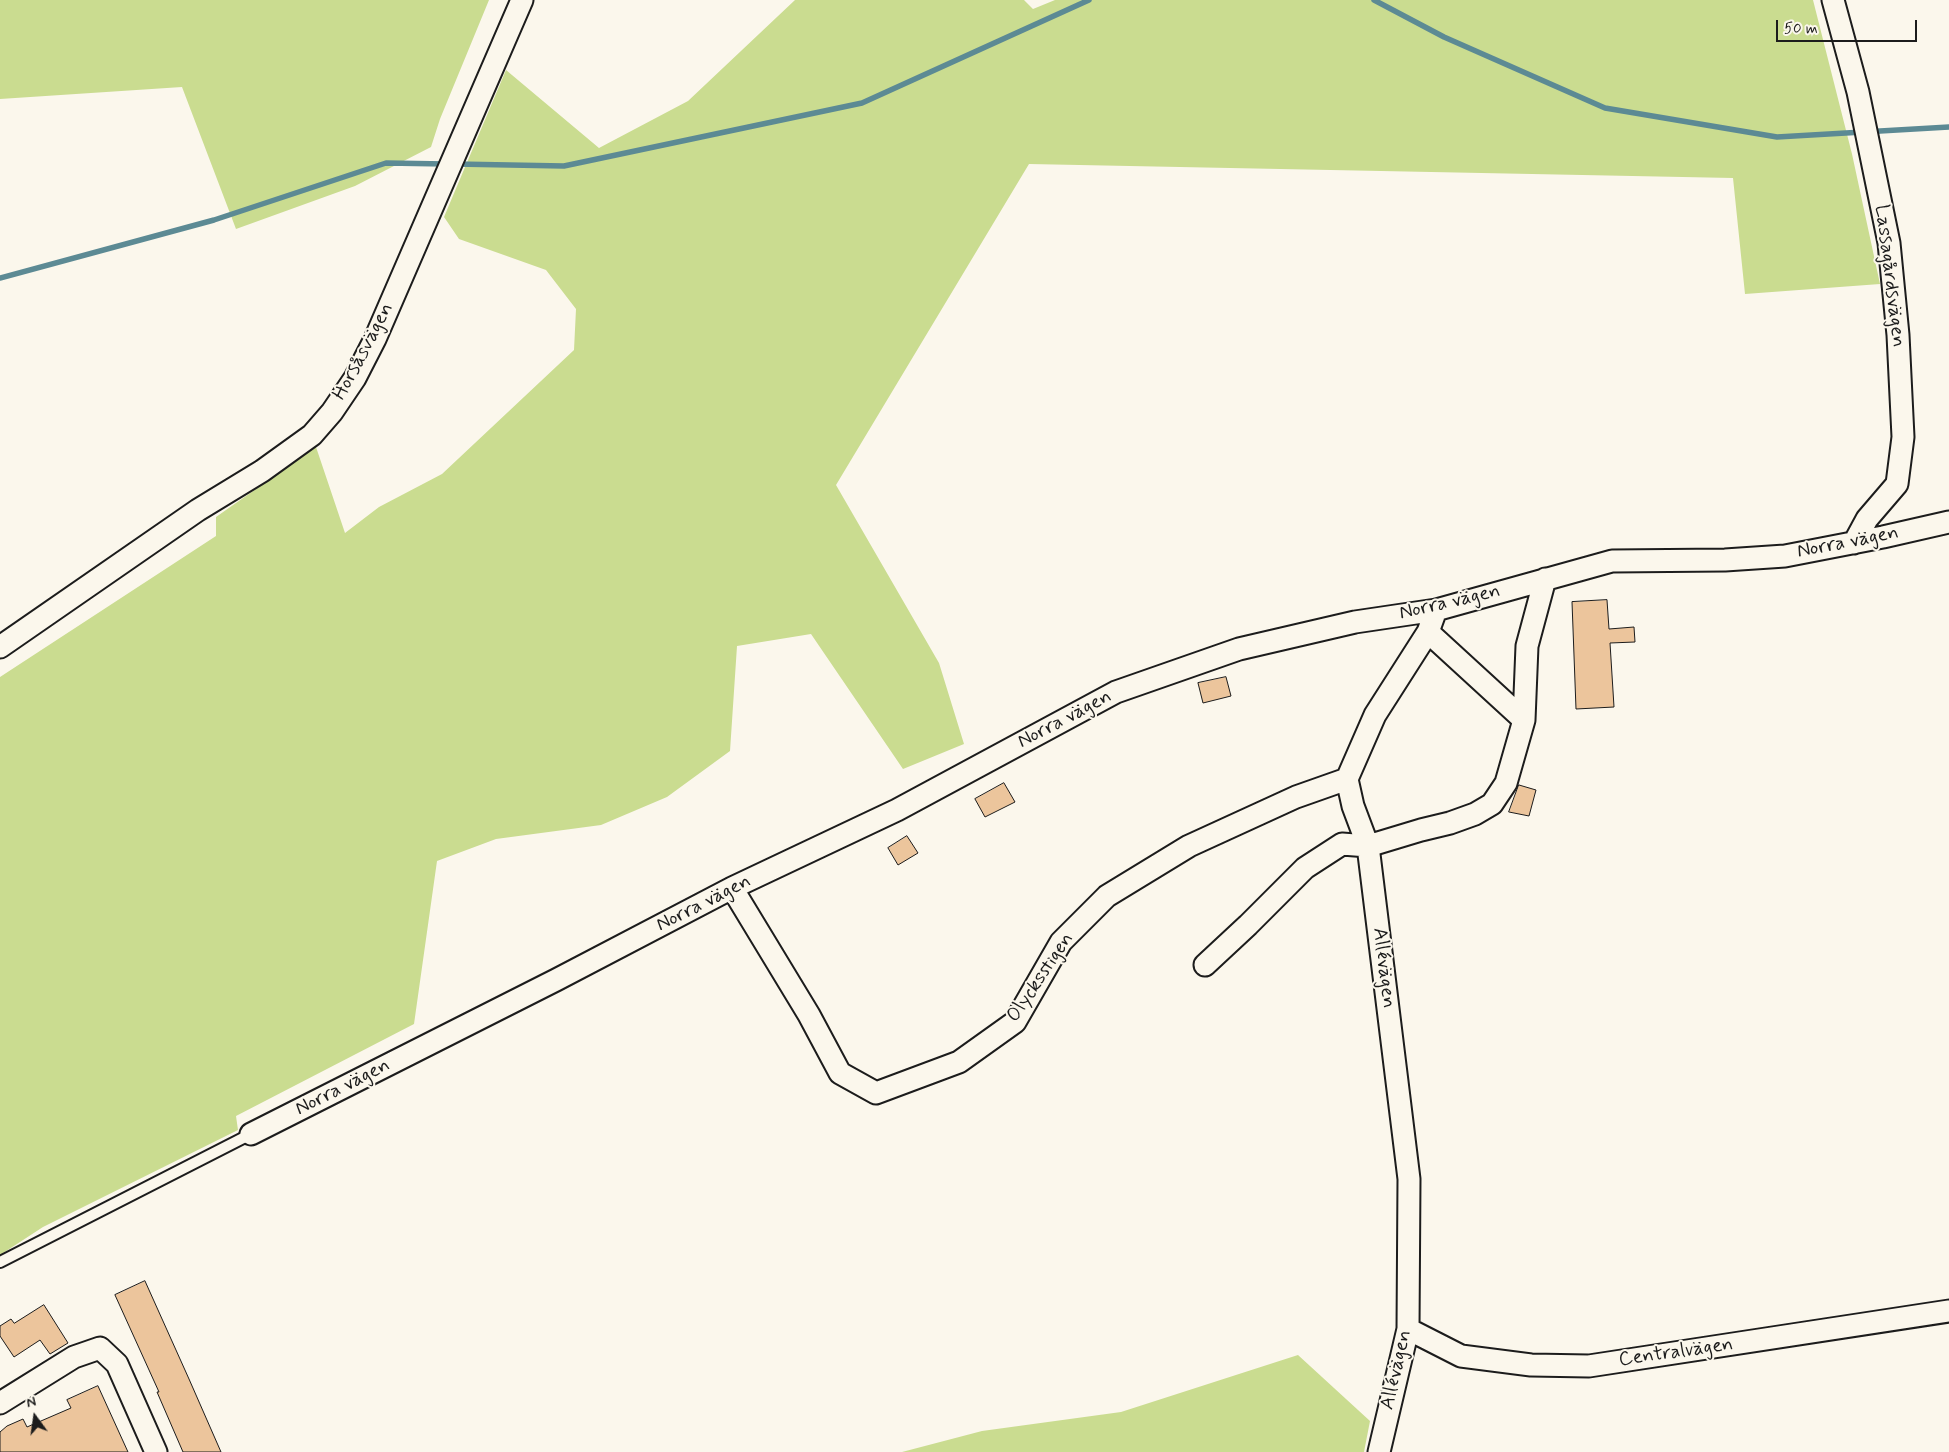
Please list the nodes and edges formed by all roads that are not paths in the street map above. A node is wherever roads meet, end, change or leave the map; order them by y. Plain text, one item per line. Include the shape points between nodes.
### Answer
1 (522, 0) edge
2 (1833, 0) edge
3 (1949, 522) edge
4 (1854, 543) junction
5 (1545, 579) junction
6 (1436, 610) junction
7 (1428, 632) junction
8 (0, 647) edge
9 (1524, 720) junction
10 (1347, 779) junction
11 (1368, 846) junction
12 (732, 888) junction
13 (1205, 965) dead end
14 (251, 1134) joint
15 (0, 1262) edge
16 (1949, 1311) edge
17 (1408, 1329) junction
18 (0, 1403) edge
19 (156, 1452) edge
20 (1379, 1452) edge

1 - 8 street, Horsåsvägen via 375,339 355,378 332,412 312,435 262,471 198,510
2 - 4 street, Lassagårdsvägen via 1858,92 1889,244 1903,437 1897,484 1866,519
3 - 4 street, Norra vägen
4 - 5 street, Norra vägen via 1785,556 1612,561
5 - 6 street, Norra vägen
5 - 9 street via 1527,646
6 - 7 street
6 - 12 street, Norra vägen via 1355,622 1239,649 1116,692 897,810
7 - 9 street
7 - 10 street via 1375,715
9 - 11 street via 1506,783 1492,804 1450,823
10 - 11 street, Allévägen
10 - 12 street, Olycksstigen via 1296,797 1189,846 1106,896 1061,942 1016,1022 959,1062 876,1093 840,1073
11 - 13 street via 1342,844 1305,868
11 - 17 street, Allévägen via 1410,1179
12 - 14 street, Norra vägen
14 - 15 lane
16 - 17 street, Centralvägen via 1590,1366 1531,1366 1461,1356
17 - 20 street, Allévägen
18 - 19 street via 74,1356 100,1348 117,1364

